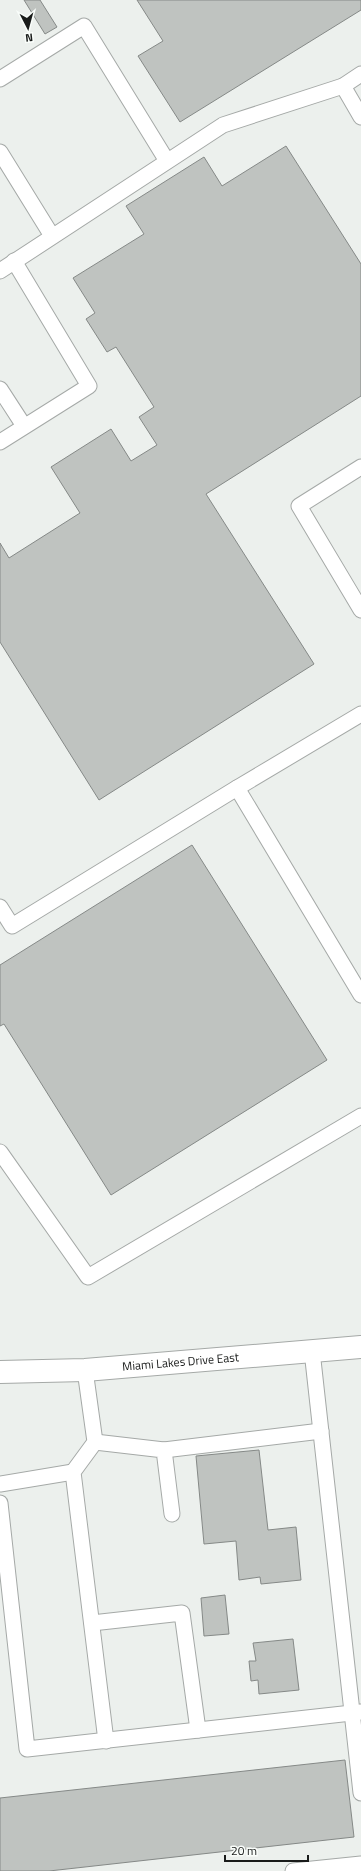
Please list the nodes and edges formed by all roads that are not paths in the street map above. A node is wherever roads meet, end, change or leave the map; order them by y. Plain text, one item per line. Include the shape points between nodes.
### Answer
1 (361, 74) edge
2 (0, 79) edge
3 (343, 86) junction
4 (361, 117) edge
5 (0, 152) edge
6 (167, 161) junction
7 (52, 236) junction
8 (14, 261) junction
9 (0, 271) edge
10 (0, 389) edge
11 (24, 426) junction
12 (0, 442) edge
13 (361, 467) edge
14 (361, 610) edge
15 (361, 714) edge
16 (237, 788) junction
17 (0, 907) edge
18 (361, 996) edge
19 (361, 1116) edge
20 (0, 1152) edge
21 (361, 1347) edge
22 (312, 1351) junction
23 (85, 1370) junction
24 (0, 1372) edge
25 (321, 1431) junction
26 (95, 1442) junction
27 (164, 1450) junction
28 (73, 1472) junction
29 (0, 1484) edge
30 (0, 1502) edge
31 (172, 1514) dead end
32 (92, 1623) junction
33 (357, 1713) edge
34 (198, 1730) junction
35 (106, 1741) junction
36 (361, 1793) edge
37 (361, 1864) edge
38 (293, 1871) edge

1 - 3 lane
2 - 6 lane via 84,26
3 - 4 lane
3 - 6 lane via 223,125
5 - 7 lane
6 - 7 lane
7 - 8 lane
8 - 9 lane
8 - 11 lane via 89,386
10 - 11 lane
11 - 12 lane
13 - 14 lane via 299,506
15 - 16 lane
16 - 17 lane via 12,926
16 - 18 lane
19 - 20 lane via 88,1277
21 - 22 main road, Miami Lakes Drive East
22 - 23 main road, Miami Lakes Drive East
22 - 25 lane
23 - 24 main road, Miami Lakes Drive East
23 - 26 lane
25 - 27 lane
25 - 33 lane
26 - 27 lane
26 - 28 lane
27 - 31 lane
28 - 29 lane
28 - 32 lane
30 - 35 lane via 27,1749
32 - 34 lane via 182,1613
32 - 35 lane
33 - 34 lane
33 - 36 lane
34 - 35 lane
37 - 38 lane

